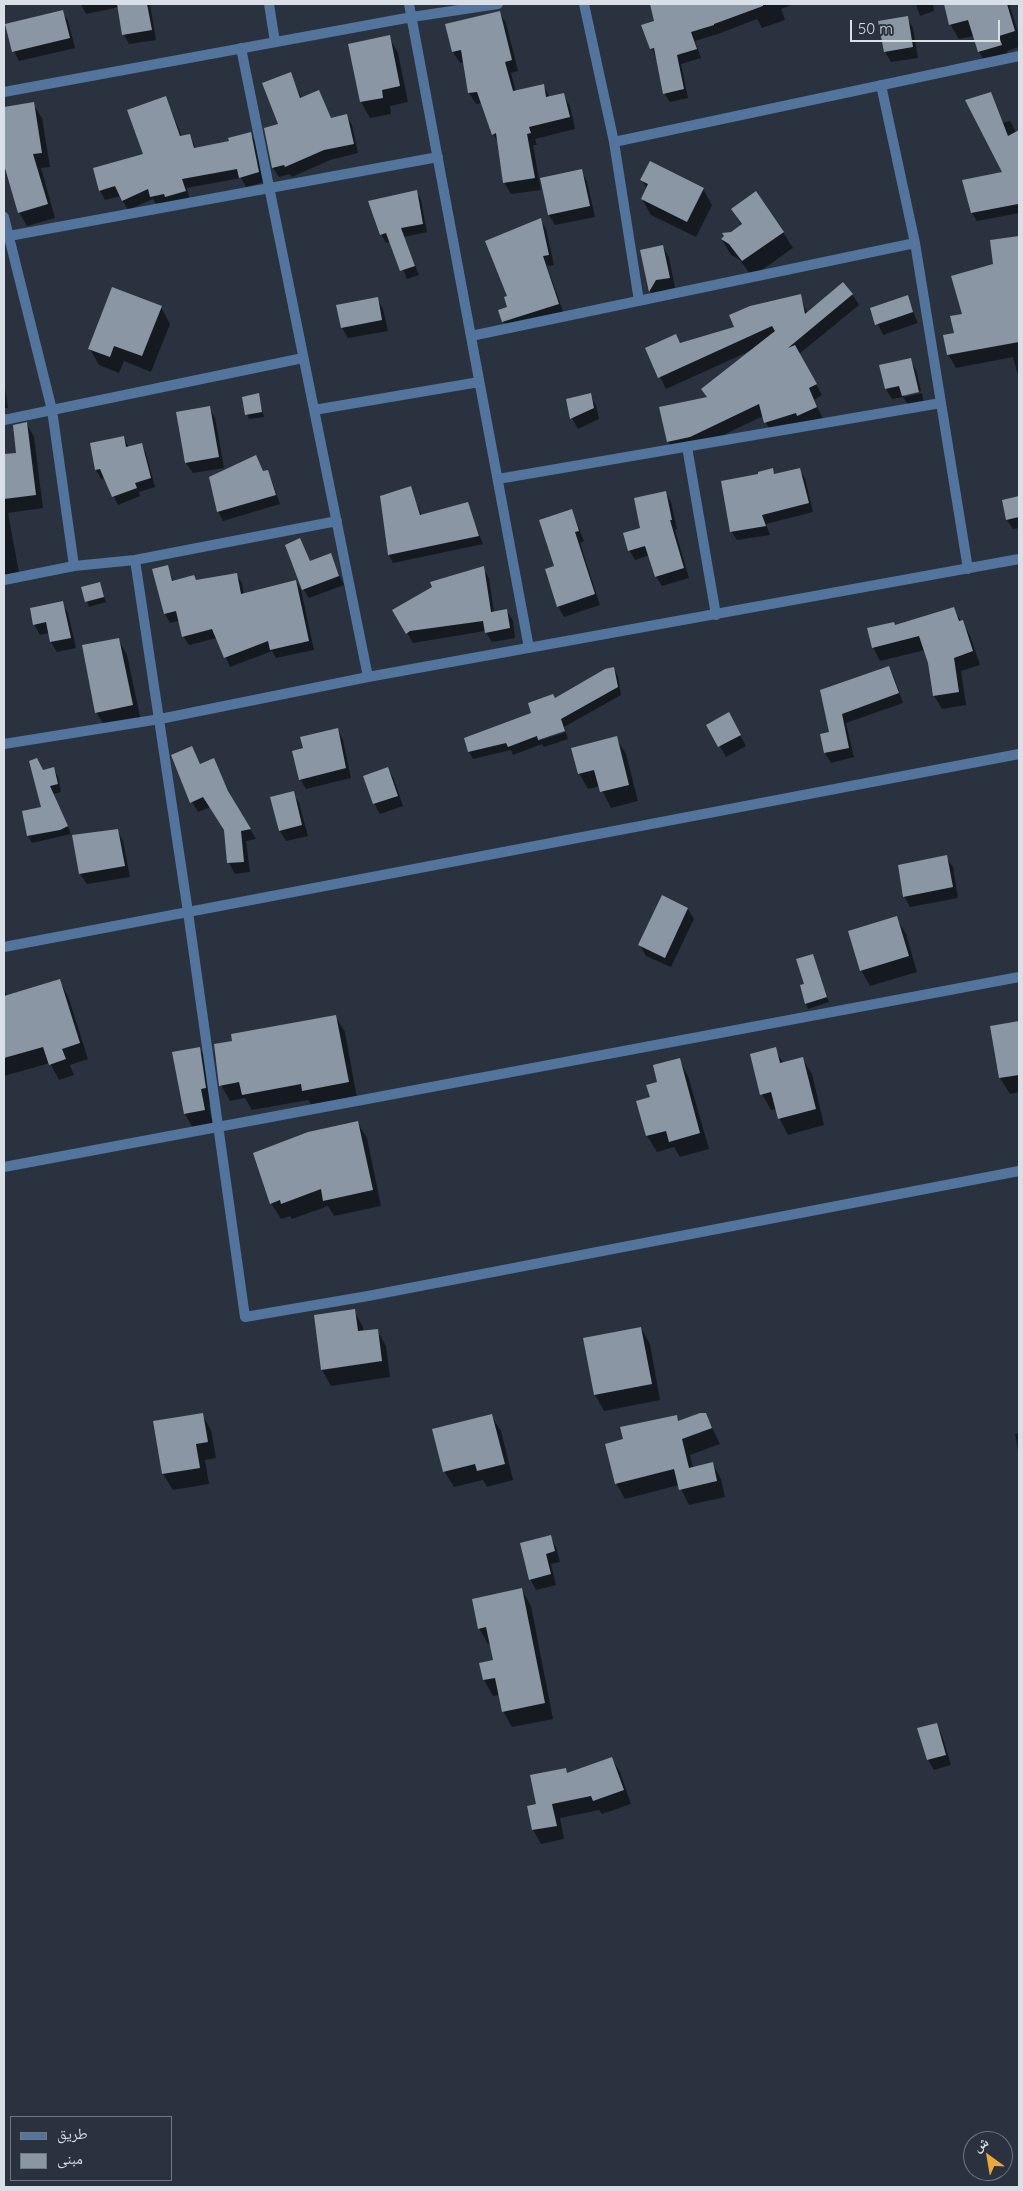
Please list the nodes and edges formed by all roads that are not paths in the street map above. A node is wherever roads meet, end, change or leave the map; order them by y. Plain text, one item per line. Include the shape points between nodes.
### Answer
1 (269, 4) edge
2 (409, 4) edge
3 (498, 4) edge
4 (584, 4) edge
5 (412, 17) junction
6 (275, 42) junction
7 (241, 48) junction
8 (1019, 56) edge
9 (881, 85) junction
10 (4, 92) edge
11 (614, 142) junction
12 (438, 157) junction
13 (270, 188) junction
14 (4, 216) edge
15 (9, 236) junction
16 (915, 243) junction
17 (639, 301) junction
18 (471, 336) junction
19 (303, 358) junction
20 (479, 382) junction
21 (941, 403) junction
22 (52, 410) junction
23 (314, 410) junction
24 (4, 420) edge
25 (687, 447) junction
26 (498, 480) junction
27 (337, 521) junction
28 (1019, 559) edge
29 (135, 560) junction
30 (74, 566) junction
31 (968, 569) junction
32 (4, 580) edge
33 (716, 615) junction
34 (529, 648) junction
35 (368, 677) junction
36 (160, 719) junction
37 (4, 744) edge
38 (1019, 754) edge
39 (188, 912) junction
40 (4, 947) edge
41 (1019, 977) edge
42 (218, 1127) junction
43 (4, 1166) edge
44 (1019, 1171) edge

1 - 6 street
2 - 5 street
3 - 5 street
4 - 11 street
5 - 6 street
5 - 12 street
6 - 7 street
7 - 10 street
7 - 13 street
8 - 9 street
9 - 11 street
9 - 16 street
11 - 17 street
12 - 13 street
12 - 18 street
13 - 15 street
13 - 19 street
14 - 15 street
15 - 22 street
16 - 17 street
16 - 21 street
17 - 18 street
18 - 20 street
19 - 22 street
19 - 23 street
20 - 23 street
20 - 26 street
21 - 25 street
21 - 31 street
22 - 24 street
22 - 30 street
23 - 27 street
25 - 26 street
25 - 33 street
26 - 34 street
27 - 29 street
27 - 35 street
28 - 31 street
29 - 30 street
29 - 36 street
30 - 32 street
31 - 33 street
33 - 34 street
34 - 35 street
35 - 36 street
36 - 37 street
36 - 39 street
38 - 39 street
39 - 40 street
39 - 42 street
41 - 42 street
42 - 43 street
42 - 44 street via 245,1318

